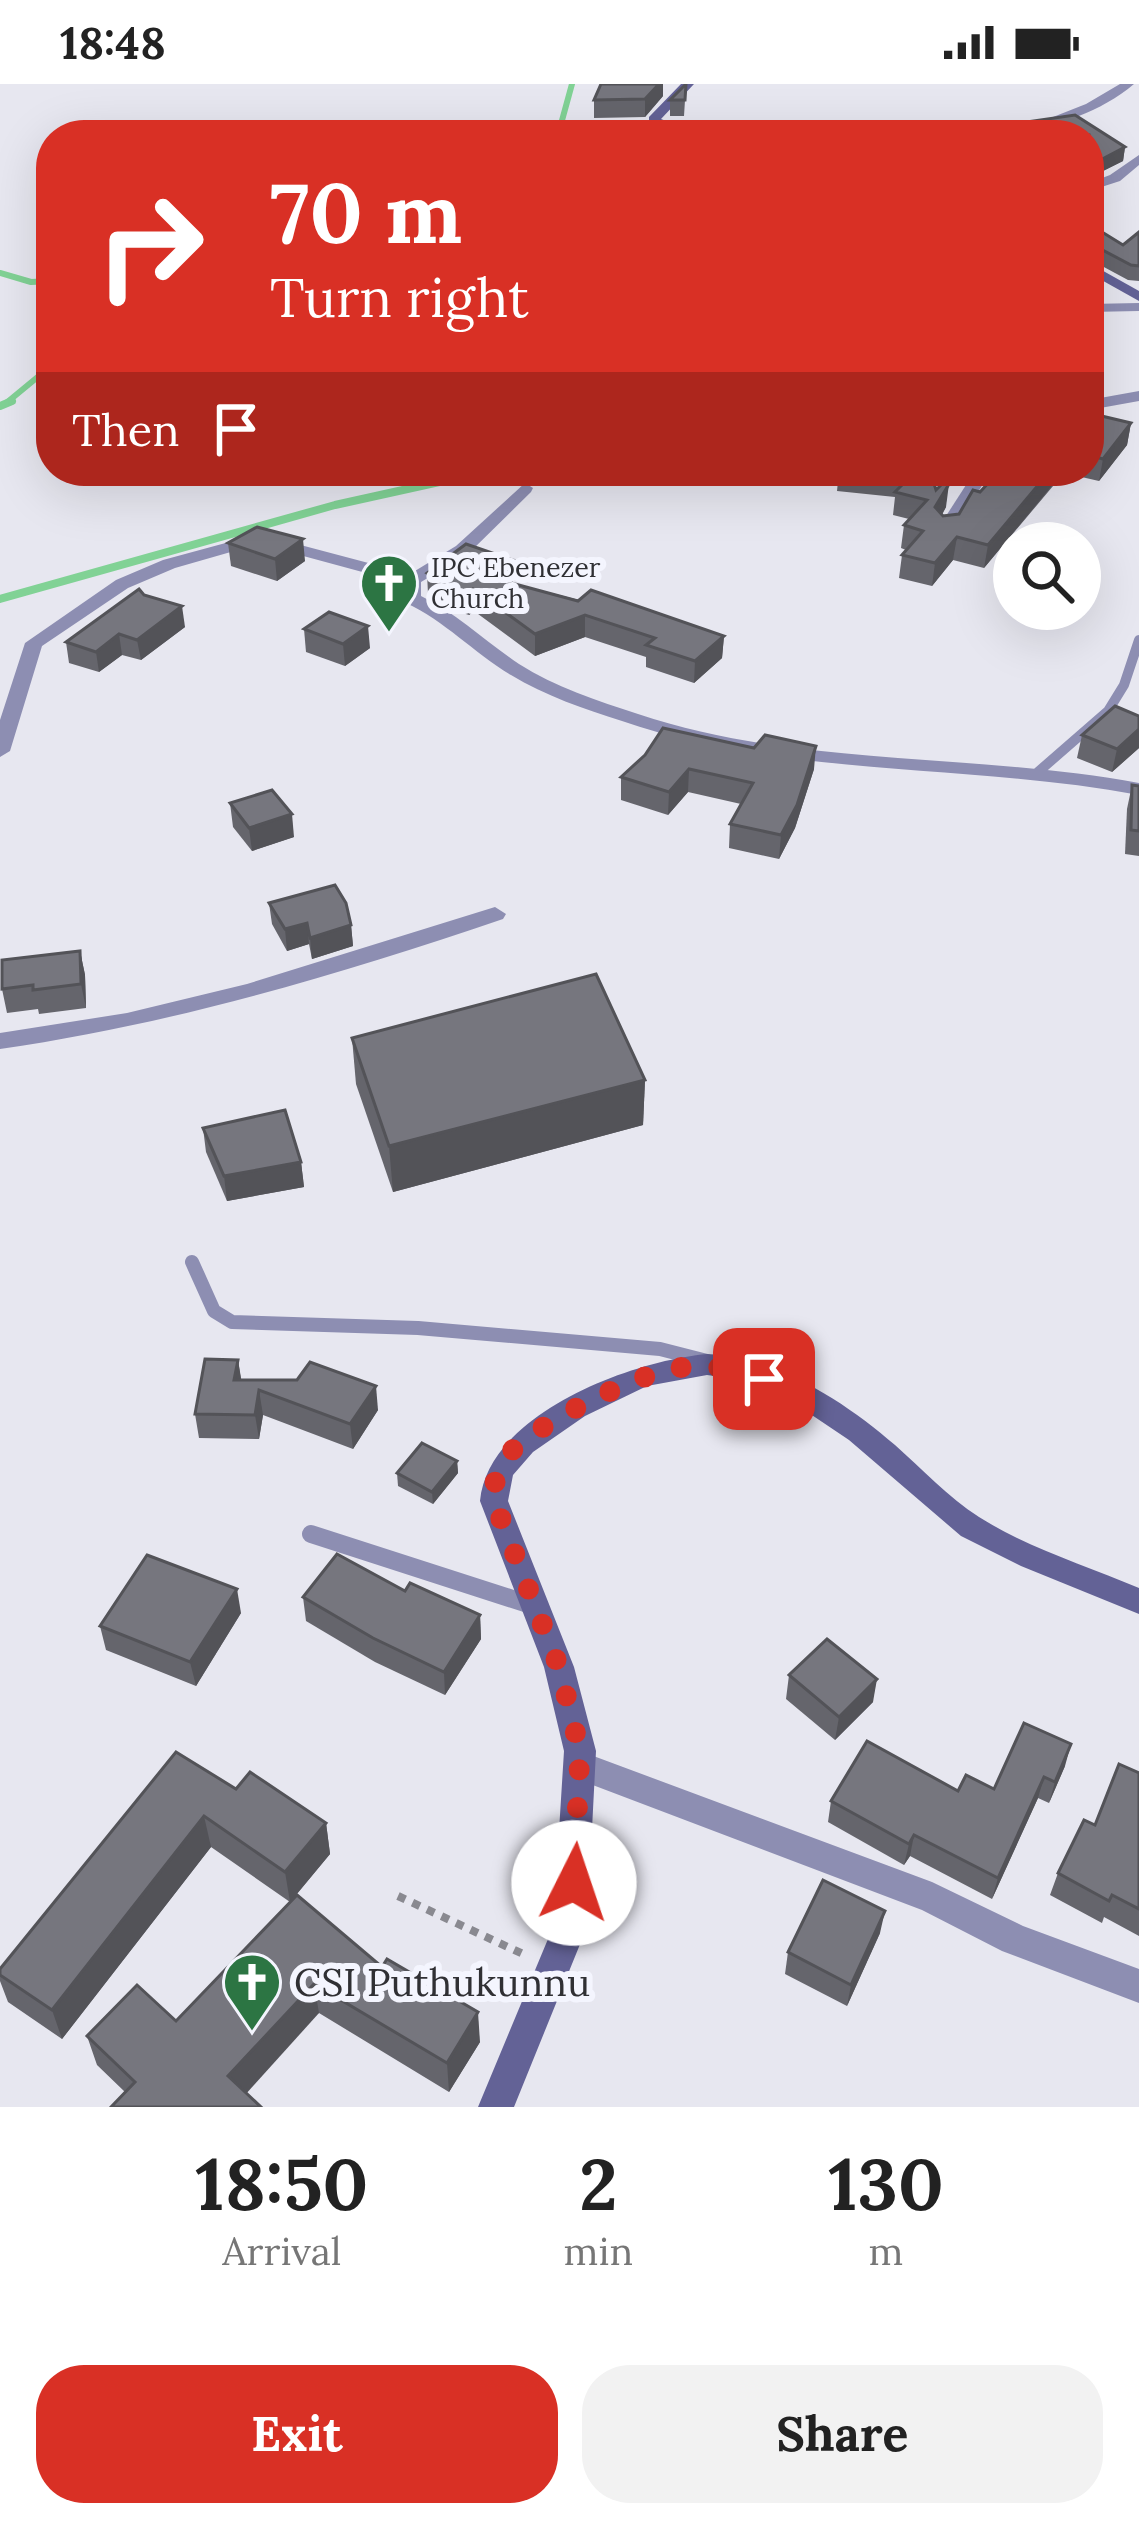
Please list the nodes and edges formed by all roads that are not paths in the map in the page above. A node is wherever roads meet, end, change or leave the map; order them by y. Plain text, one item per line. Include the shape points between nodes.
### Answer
1 (688, 84) edge
2 (1128, 84) edge
3 (653, 120) edge
4 (1061, 120) edge
5 (1139, 159) edge
6 (1104, 182) edge
7 (1104, 276) edge
8 (1139, 297) edge
9 (1139, 307) edge
10 (1104, 308) edge
11 (1139, 396) edge
12 (1104, 402) edge
13 (974, 486) edge
14 (525, 488) dead end
15 (946, 530) edge
16 (412, 580) junction
17 (1139, 640) edge
18 (0, 751) edge
19 (1038, 772) junction
20 (1139, 789) edge
21 (495, 914) dead end
22 (0, 1041) edge
23 (192, 1262) dead end
24 (730, 1366) junction
25 (311, 1534) dead end
26 (1139, 1601) edge
27 (536, 1606) junction
28 (580, 1766) junction
29 (1139, 1986) edge
30 (496, 2107) edge

1 - 3 main road
2 - 4 street
5 - 6 street
7 - 8 main road
9 - 10 street
11 - 12 street
13 - 15 street
14 - 16 street via 462,550
16 - 18 street via 260,539 169,564 122,584 34,643
16 - 19 street via 412,598 441,610 532,679 688,736 845,762
17 - 19 lane via 1124,686 1106,710
19 - 20 street
21 - 22 street via 180,1010
23 - 24 lane via 214,1312 232,1322 660,1349
24 - 26 main road via 797,1392 860,1433 971,1527
24 - 27 main road via 672,1369 620,1387 508,1454 494,1478 494,1501
25 - 27 lane
27 - 28 main road via 559,1667
28 - 29 street via 932,1898
28 - 30 main road via 570,1927

